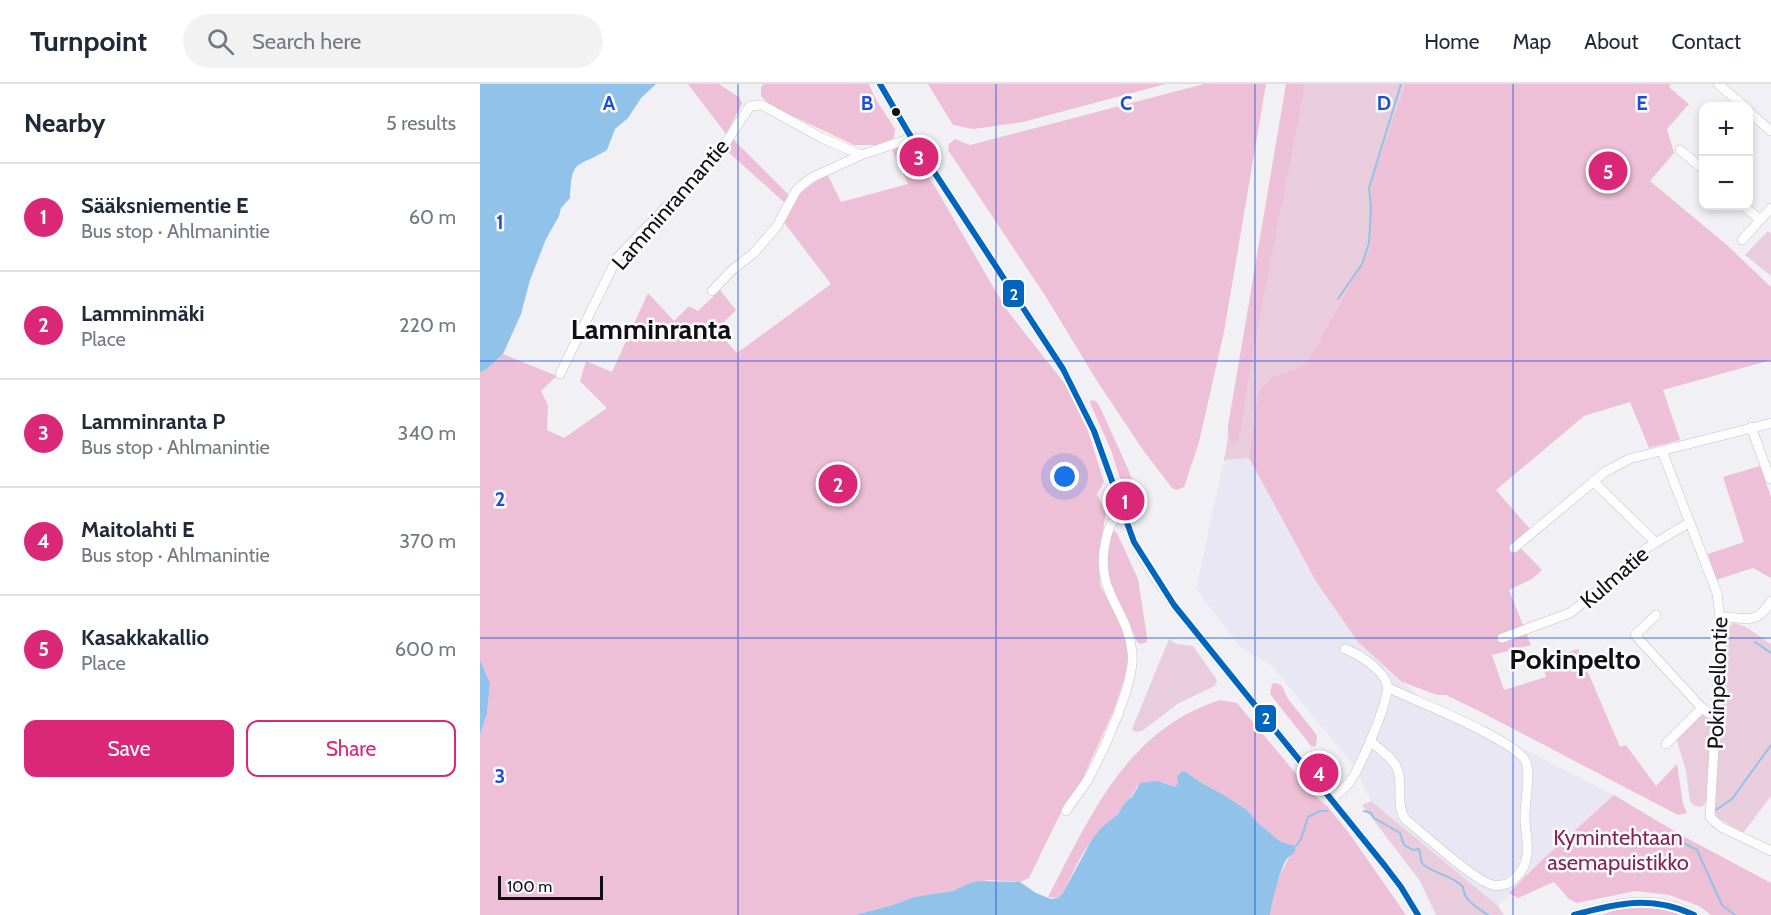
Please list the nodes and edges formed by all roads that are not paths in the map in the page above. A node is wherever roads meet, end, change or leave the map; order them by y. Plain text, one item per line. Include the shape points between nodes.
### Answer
1 (880, 84) edge
2 (1718, 84) edge
3 (1739, 102) edge
4 (1753, 115) edge
5 (1771, 131) edge
6 (912, 138) junction
7 (1680, 150) dead end
8 (861, 155) junction
9 (1699, 166) edge
10 (1749, 210) edge
11 (1770, 212) edge
12 (1760, 220) junction
13 (1742, 240) dead end
14 (712, 291) dead end
15 (560, 374) dead end
16 (1771, 423) edge
17 (1751, 427) junction
18 (1662, 450) junction
19 (1770, 479) edge
20 (1593, 481) junction
21 (1123, 514) junction
22 (1690, 522) junction
23 (1655, 542) junction
24 (1514, 548) dead end
25 (1771, 601) edge
26 (1656, 615) dead end
27 (1721, 617) junction
28 (1502, 638) dead end
29 (1345, 649) dead end
30 (1387, 687) junction
31 (1702, 708) junction
32 (1717, 714) junction
33 (1370, 741) junction
34 (1666, 744) dead end
35 (1331, 798) junction
36 (1066, 811) dead end
37 (1771, 850) edge
38 (1577, 914) edge
39 (1418, 915) edge
40 (1694, 915) edge

1 - 6 street
2 - 3 street
4 - 5 street
6 - 8 street
6 - 21 street via 1069,379 1094,431
7 - 9 street
8 - 14 street via 802,185 777,226
8 - 15 street, Lamminrannantie via 762,105 747,108 721,150 617,258
10 - 12 street
11 - 12 street
12 - 13 street
16 - 17 street
17 - 18 street
17 - 19 street
18 - 20 street via 1629,459
18 - 22 street, Pokinpellontie
20 - 23 street
20 - 24 street
21 - 35 street via 1139,551 1174,605
21 - 36 street via 1114,519 1107,532 1103,572 1111,599 1129,634 1132,666 1102,754
22 - 23 street, Kulmatie
22 - 27 street, Pokinpellontie via 1717,593
23 - 28 street, Kulmatie via 1579,608
25 - 27 street via 1758,618
26 - 31 street via 1635,636
27 - 32 street, Pokinpellontie
29 - 30 street via 1360,655 1381,674
30 - 33 street via 1386,702
30 - 33 street via 1495,737 1525,760 1527,859 1514,880 1496,886 1477,877 1406,819 1401,812 1396,765
31 - 32 street
31 - 34 street
32 - 37 street, Pokinpellontie via 1710,817 1721,827
33 - 35 street via 1350,781
35 - 39 street via 1401,887
38 - 40 street via 1641,901 1668,904

